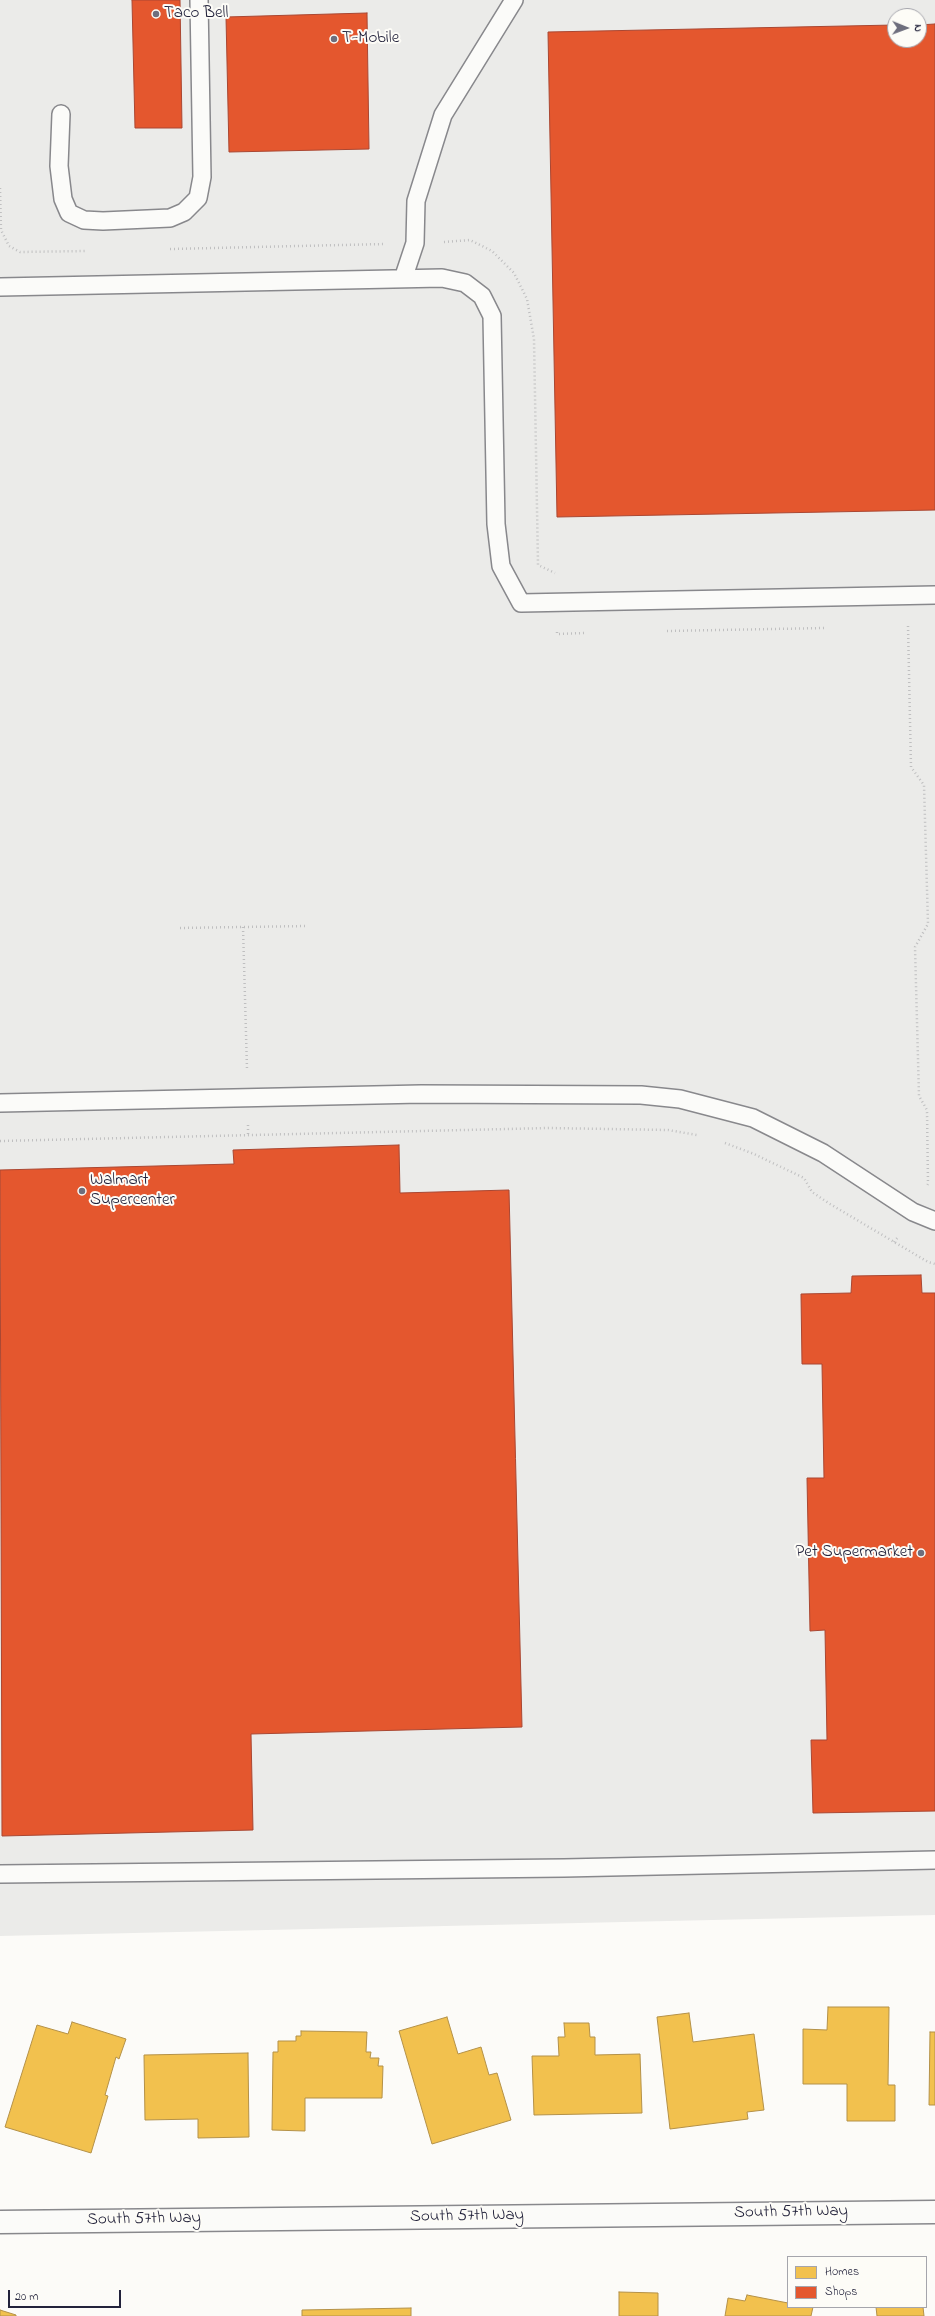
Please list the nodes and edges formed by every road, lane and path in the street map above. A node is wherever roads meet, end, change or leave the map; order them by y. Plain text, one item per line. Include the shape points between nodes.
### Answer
1 (199, 0) edge
2 (514, 0) edge
3 (61, 114) dead end
4 (403, 279) junction
5 (0, 287) edge
6 (935, 595) edge
7 (307, 926) dead end
8 (243, 927) junction
9 (180, 928) dead end
10 (248, 1098) junction
11 (0, 1103) edge
12 (248, 1135) junction
13 (703, 1137) dead end
14 (0, 1141) edge
15 (723, 1142) dead end
16 (935, 1222) edge
17 (935, 1264) edge
18 (935, 1860) edge
19 (0, 1874) edge
20 (935, 2212) edge
21 (0, 2222) edge

1 - 3 lane via 202,177 198,198 184,212 170,218 103,221 84,220 69,214 63,199 59,166
2 - 4 lane via 443,114 416,201 415,243
4 - 5 lane
4 - 6 lane via 442,278 465,283 482,296 492,316 496,524 501,566 521,603
7 - 8 path
8 - 9 path
8 - 10 path
10 - 11 lane
10 - 12 path
10 - 16 lane via 641,1094 680,1099 753,1118 823,1153 913,1212
12 - 13 path via 549,1128 668,1130
12 - 14 path
15 - 17 path via 804,1178 812,1192 830,1204
18 - 19 lane via 564,1868
20 - 21 street, South 57th Way

